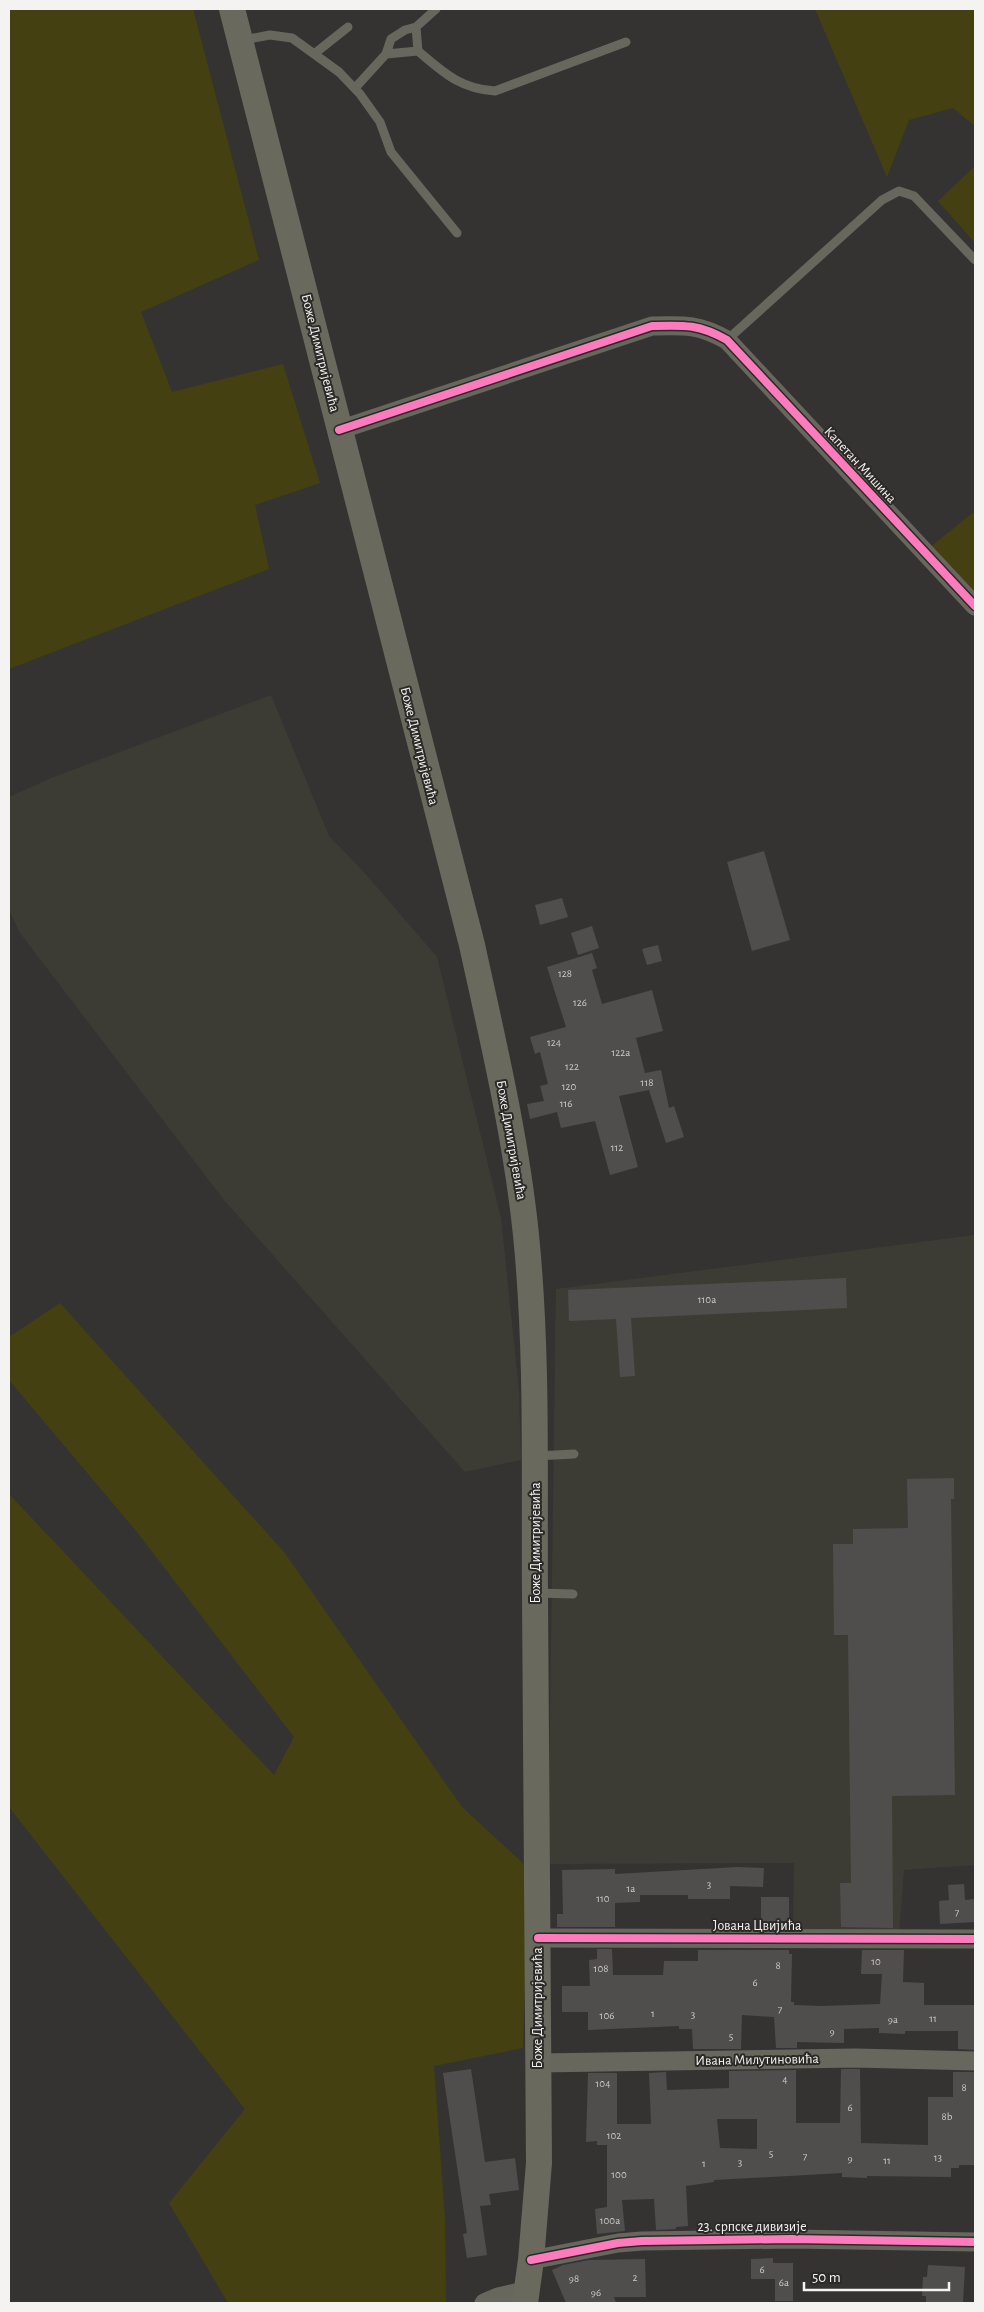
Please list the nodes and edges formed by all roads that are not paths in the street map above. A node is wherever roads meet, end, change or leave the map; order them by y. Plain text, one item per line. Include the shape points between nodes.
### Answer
1 (232, 9) edge
2 (436, 9) edge
3 (348, 27) dead end
4 (416, 27) junction
5 (240, 41) junction
6 (626, 42) dead end
7 (418, 51) junction
8 (314, 54) junction
9 (386, 54) junction
10 (355, 88) junction
11 (457, 233) dead end
12 (975, 260) edge
13 (727, 340) junction
14 (339, 430) junction
15 (975, 606) edge
16 (574, 1454) dead end
17 (536, 1456) junction
18 (535, 1593) junction
19 (573, 1594) dead end
20 (538, 1938) junction
21 (975, 1939) edge
22 (975, 2061) edge
23 (539, 2063) junction
24 (975, 2242) edge
25 (531, 2260) junction
26 (526, 2297) edge
27 (484, 2303) edge

1 - 5 main road, Боже Димитријевића
2 - 4 lane
3 - 8 lane
4 - 7 lane
4 - 9 lane via 391,39
5 - 8 lane via 270,35 292,38
5 - 14 main road, Боже Димитријевића
6 - 7 lane via 495,91 480,90 454,81
7 - 9 lane
8 - 10 lane
9 - 10 lane
10 - 11 lane via 380,122 391,152
12 - 13 lane via 914,196 899,191 882,200
13 - 14 street, Капетан Мишина via 692,325 652,326
13 - 15 street, Капетан Мишина
14 - 17 main road, Боже Димитријевића via 472,945 510,1125 530,1274
16 - 17 lane
17 - 18 main road, Боже Димитријевића
18 - 19 lane
18 - 20 main road, Боже Димитријевића
20 - 21 street, Јована Цвијића
20 - 23 main road, Боже Димитријевића
22 - 23 street, Ивана Милутиновића via 856,2058
23 - 25 main road, Боже Димитријевића via 539,2163
24 - 25 street, 23. српске дивизије via 642,2241
25 - 26 main road, Боже Димитријевића
26 - 27 street via 498,2297

